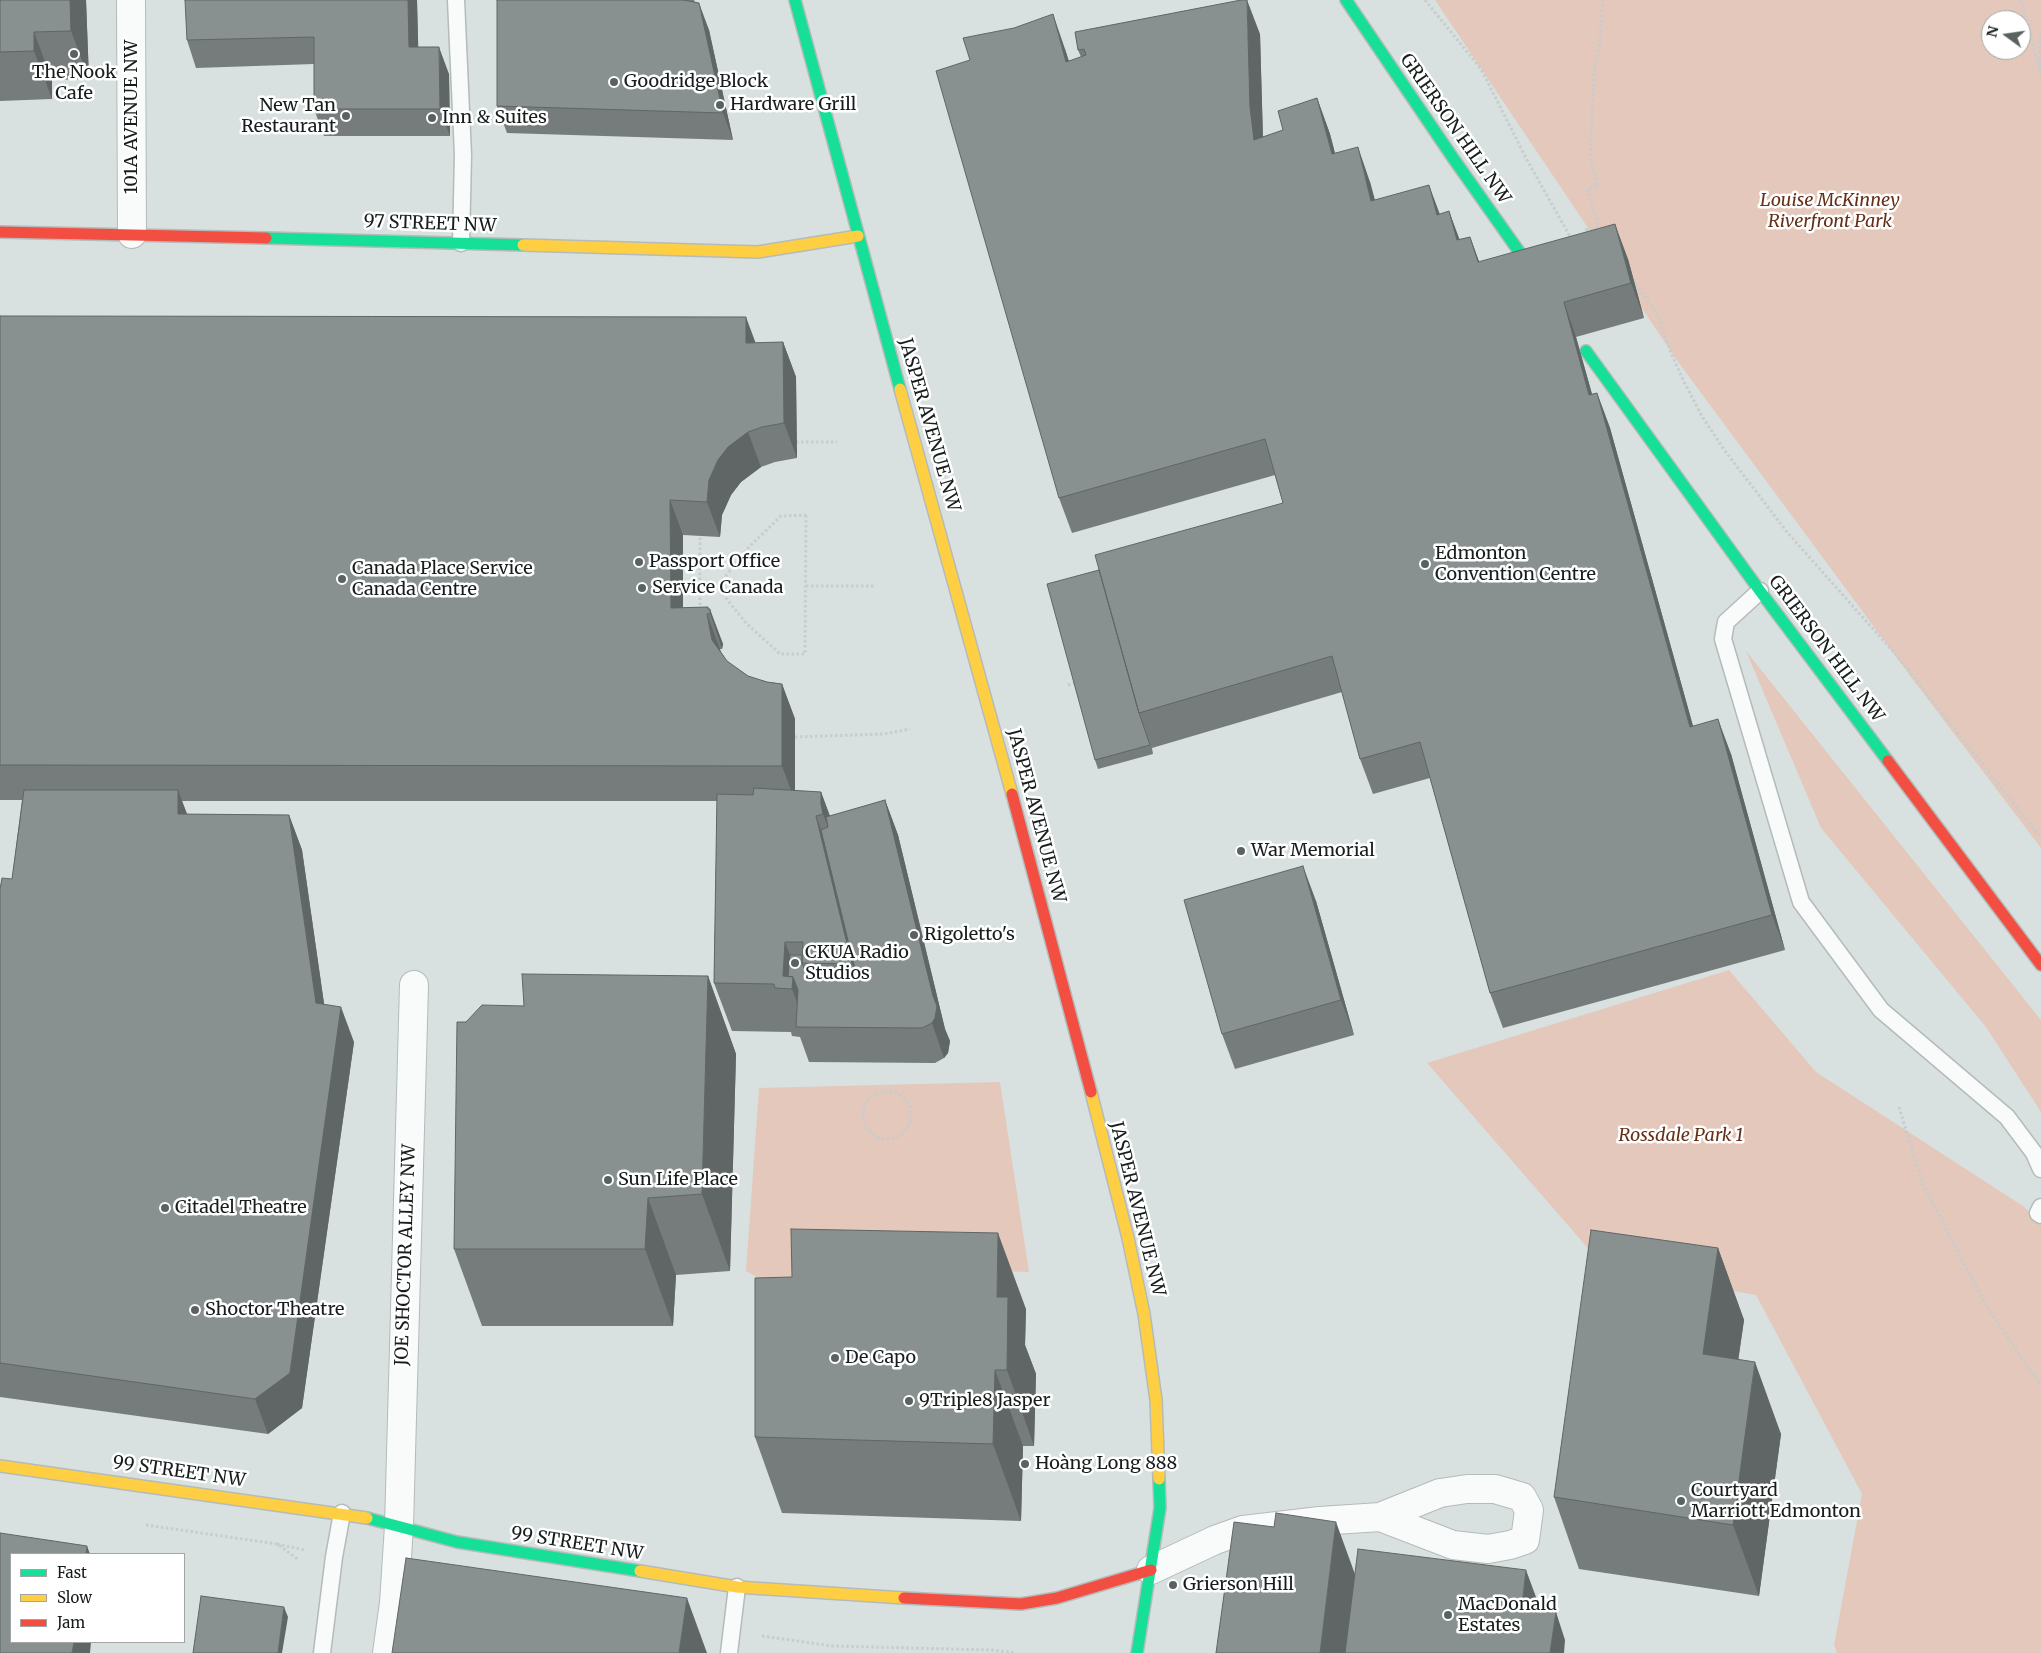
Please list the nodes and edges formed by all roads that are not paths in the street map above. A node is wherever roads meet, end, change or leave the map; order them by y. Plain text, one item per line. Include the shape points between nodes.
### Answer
1 (131, 0) edge
2 (456, 0) edge
3 (795, 0) edge
4 (1346, 0) edge
5 (0, 232) edge
6 (132, 234) junction
7 (858, 236) junction
8 (461, 243) junction
9 (1536, 277) edge
10 (1586, 351) dead end
11 (1760, 590) junction
12 (2041, 965) edge
13 (414, 985) dead end
14 (2041, 1169) edge
15 (0, 1466) edge
16 (342, 1513) junction
17 (1380, 1517) dead end
18 (399, 1526) junction
19 (1151, 1570) junction
20 (738, 1586) junction
21 (322, 1653) edge
22 (387, 1653) edge
23 (729, 1653) edge
24 (1136, 1653) edge

1 - 6 street, 101A AVENUE NW
2 - 8 lane via 463,155
3 - 7 main road, JASPER AVENUE NW
4 - 9 main road, GRIERSON HILL NW
5 - 6 main road, 97 STREET NW
6 - 8 main road, 97 STREET NW
7 - 8 main road, 97 STREET NW via 758,252
7 - 19 main road, JASPER AVENUE NW via 1008,777 1130,1248 1144,1314 1156,1400 1160,1508
10 - 11 main road, GRIERSON HILL NW
11 - 12 main road, GRIERSON HILL NW
11 - 14 lane via 1726,622 1723,639 1801,902 1881,1010 2007,1117 2034,1153
13 - 18 street, JOE SHOCTOR ALLEY NW
15 - 16 main road, 99 STREET NW
16 - 18 main road, 99 STREET NW
16 - 21 lane
17 - 19 street via 1243,1530
18 - 20 main road, 99 STREET NW via 505,1550
18 - 22 street, JOE SHOCTOR ALLEY NW
19 - 20 main road, 99 STREET NW via 1057,1598 1021,1604
19 - 24 main road, JASPER AVENUE NW
20 - 23 lane

